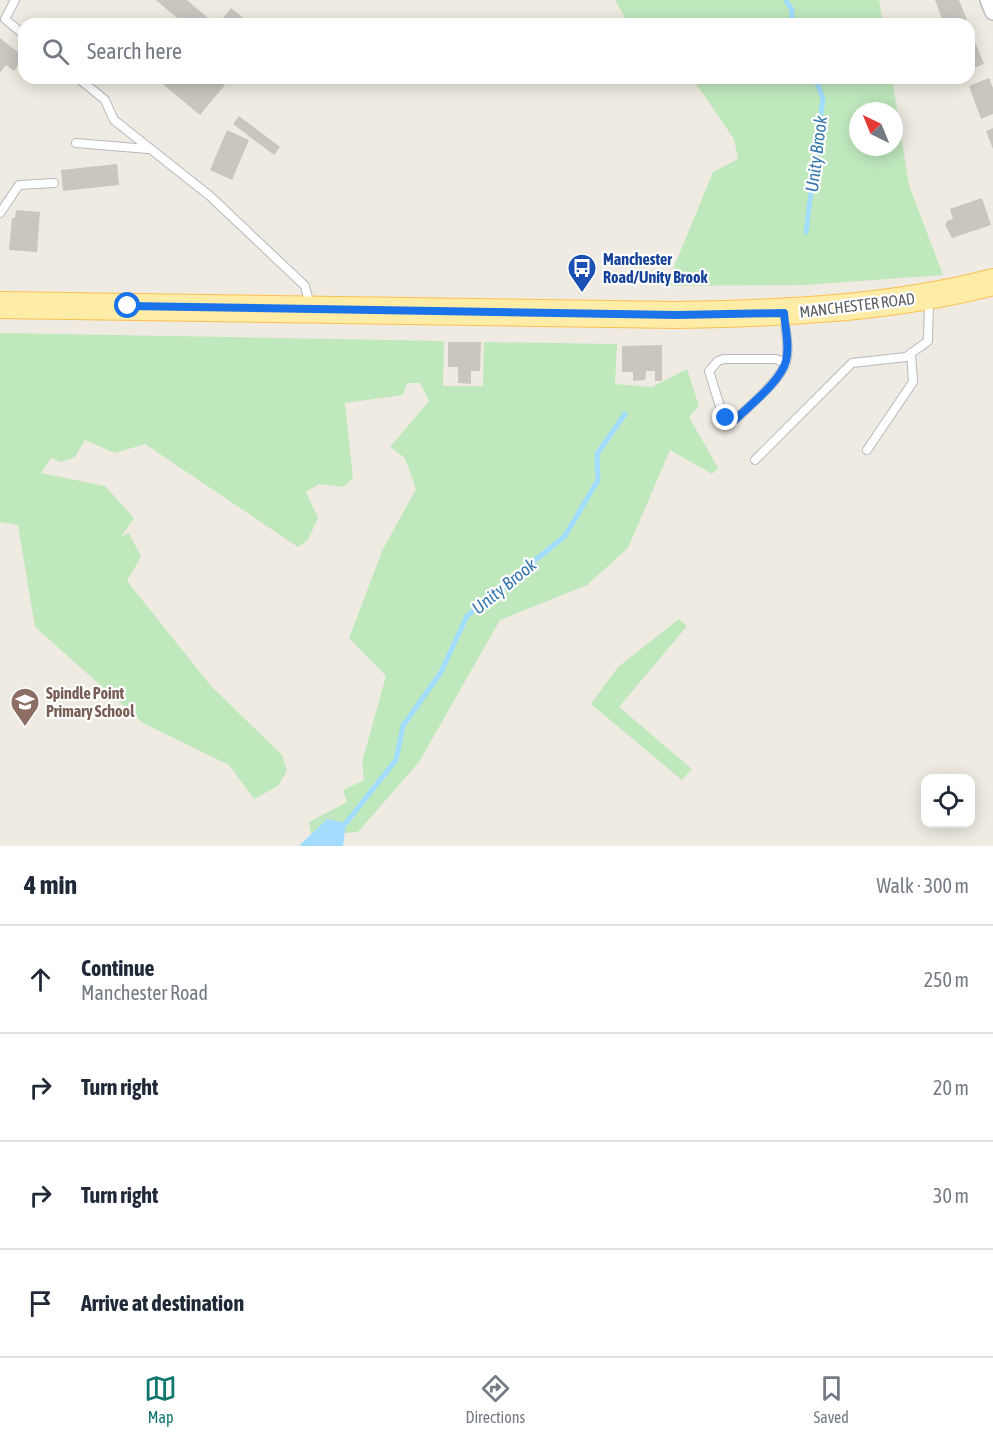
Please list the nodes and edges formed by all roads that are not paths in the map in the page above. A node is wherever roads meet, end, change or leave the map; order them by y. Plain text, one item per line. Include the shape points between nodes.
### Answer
1 (15, 0) edge
2 (988, 0) edge
3 (993, 12) edge
4 (18, 29) edge
5 (85, 84) edge
6 (76, 143) dead end
7 (149, 149) junction
8 (54, 183) dead end
9 (0, 213) edge
10 (993, 282) edge
11 (929, 296) junction
12 (0, 305) edge
13 (311, 310) junction
14 (784, 313) junction
15 (911, 354) junction
16 (786, 363) junction
17 (867, 450) dead end
18 (755, 460) dead end

1 - 4 lane via 5,19
2 - 3 street
5 - 7 lane via 105,100 114,120
6 - 7 lane
7 - 13 lane via 210,196 305,286
8 - 9 lane via 19,185
10 - 11 main road, MANCHESTER ROAD
11 - 14 main road, MANCHESTER ROAD
11 - 15 lane via 928,341
12 - 13 main road, MANCHESTER ROAD
13 - 14 main road, MANCHESTER ROAD
14 - 16 lane
15 - 17 lane via 913,382
15 - 18 lane via 852,363
16 - 16 lane via 778,377 736,419 726,418 709,371 718,361 776,359

